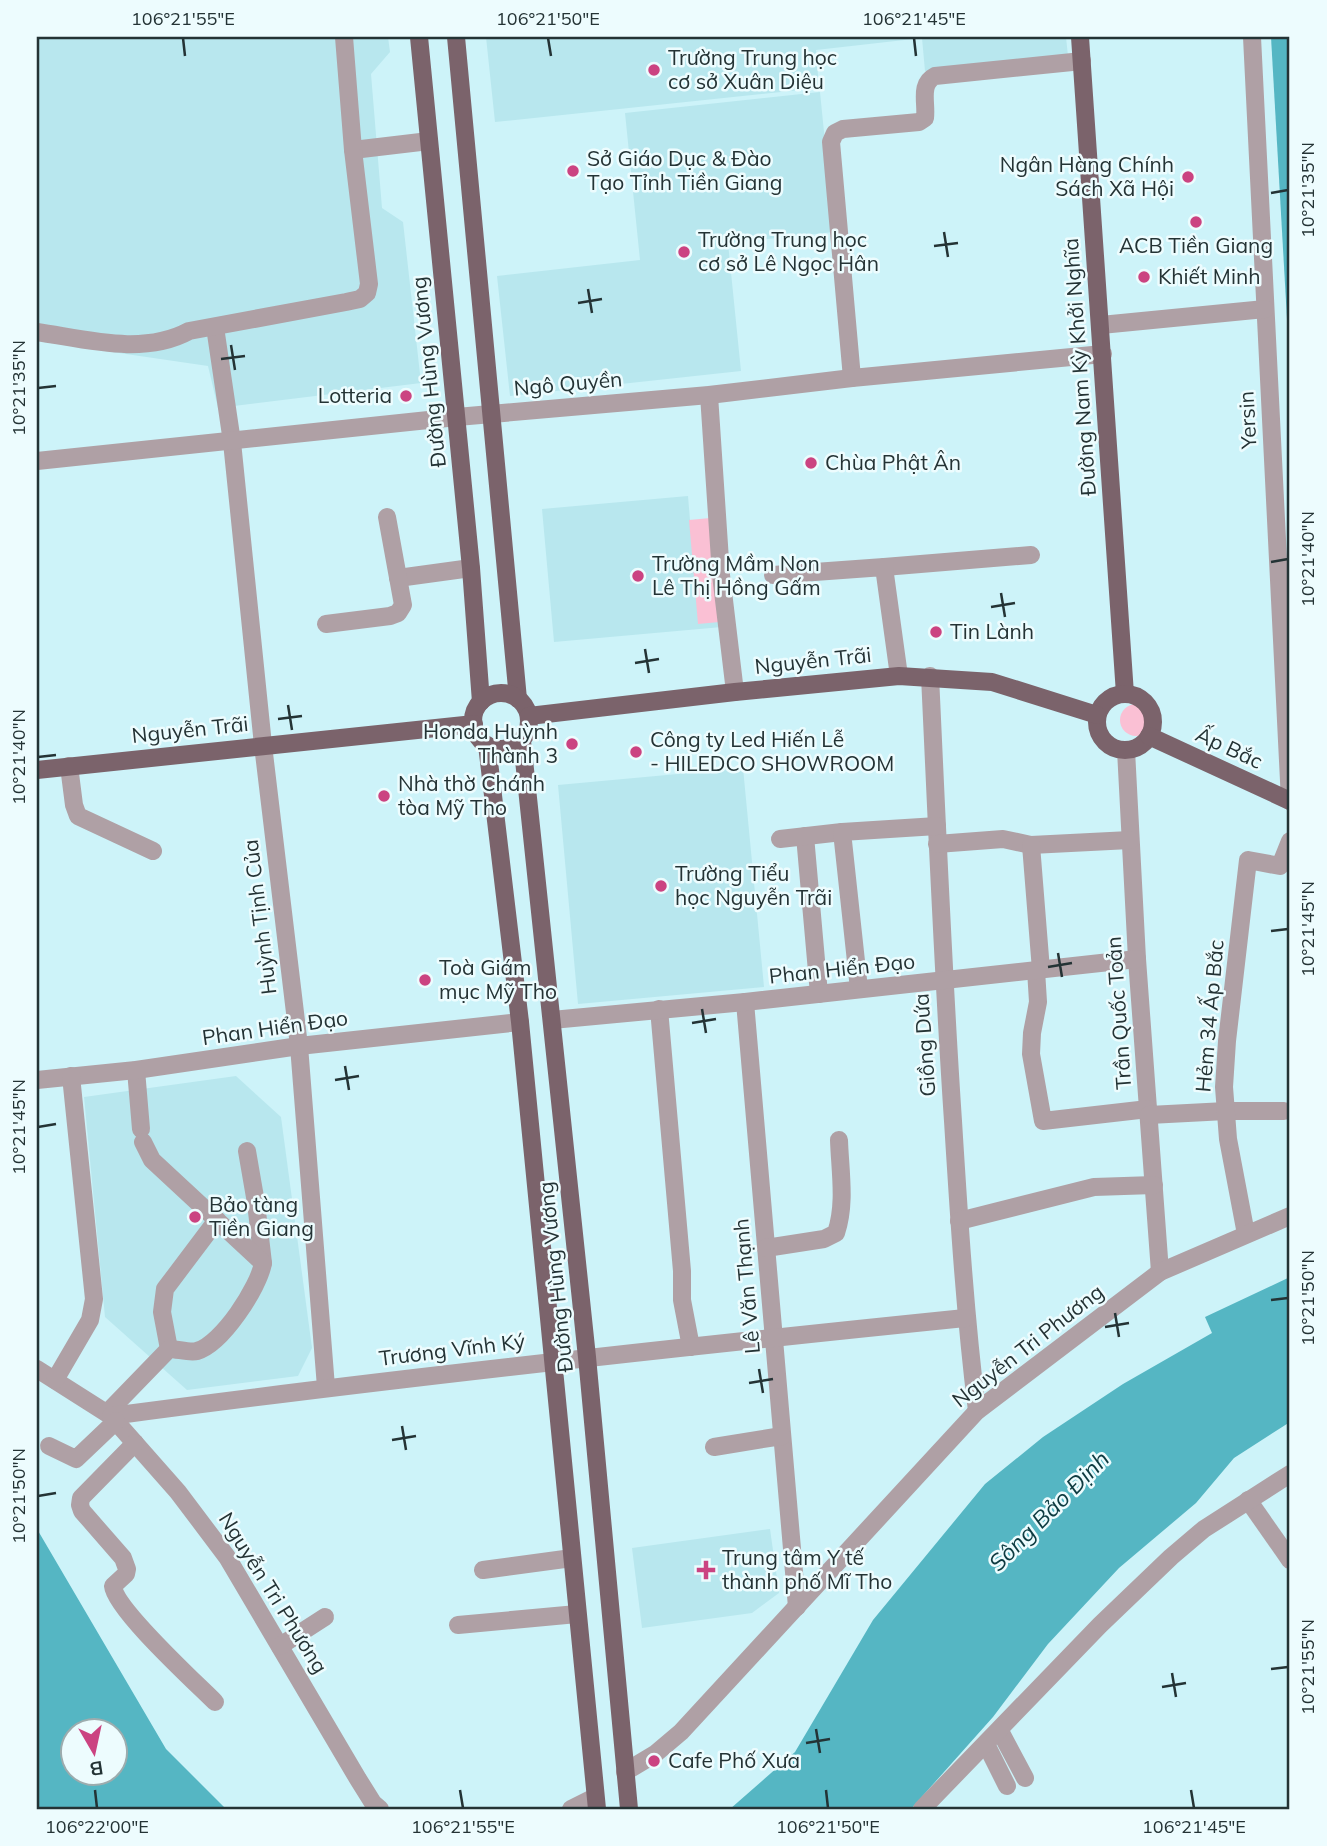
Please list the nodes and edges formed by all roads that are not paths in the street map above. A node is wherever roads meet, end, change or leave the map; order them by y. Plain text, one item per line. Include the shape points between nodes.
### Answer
1 (344, 37) edge
2 (419, 37) edge
3 (456, 37) edge
4 (1080, 37) edge
5 (1252, 37) edge
6 (1082, 61) junction
7 (429, 141) junction
8 (354, 150) junction
9 (1265, 309) junction
10 (1101, 325) junction
11 (215, 327) junction
12 (37, 332) edge
13 (1103, 354) junction
14 (852, 378) junction
15 (709, 395) junction
16 (493, 414) junction
17 (457, 417) junction
18 (232, 442) junction
19 (37, 461) edge
20 (387, 517) dead end
21 (1031, 555) dead end
22 (884, 567) junction
23 (471, 568) junction
24 (773, 575) dead end
25 (398, 578) junction
26 (326, 624) dead end
27 (899, 676) junction
28 (930, 676) junction
29 (735, 692) junction
30 (1125, 694) junction
31 (518, 699) junction
32 (481, 702) junction
33 (1097, 715) junction
34 (529, 716) junction
35 (474, 724) junction
36 (1149, 736) junction
37 (522, 741) junction
38 (263, 745) junction
39 (487, 745) junction
40 (1126, 750) junction
41 (69, 766) junction
42 (37, 770) edge
43 (1290, 801) edge
44 (842, 832) junction
45 (937, 835) junction
46 (805, 836) junction
47 (780, 838) dead end
48 (1130, 840) junction
49 (1290, 841) edge
50 (1031, 845) junction
51 (153, 851) dead end
52 (1137, 959) junction
53 (1038, 970) junction
54 (944, 981) junction
55 (859, 989) junction
56 (819, 994) junction
57 (745, 1002) junction
58 (660, 1009) junction
59 (552, 1020) junction
60 (520, 1022) junction
61 (299, 1046) junction
62 (135, 1070) junction
63 (71, 1076) junction
64 (37, 1080) edge
65 (1226, 1111) junction
66 (1284, 1111) dead end
67 (1148, 1112) junction
68 (839, 1140) dead end
69 (247, 1151) dead end
70 (1154, 1185) junction
71 (1290, 1216) edge
72 (217, 1220) junction
73 (959, 1221) junction
74 (1246, 1234) junction
75 (766, 1248) junction
76 (263, 1263) junction
77 (1160, 1272) junction
78 (965, 1318) junction
79 (774, 1338) junction
80 (691, 1347) junction
81 (169, 1349) junction
82 (587, 1357) junction
83 (553, 1361) junction
84 (37, 1369) edge
85 (55, 1380) junction
86 (327, 1387) junction
87 (977, 1411) junction
88 (111, 1417) junction
89 (782, 1436) junction
90 (135, 1443) junction
91 (49, 1446) dead end
92 (714, 1447) dead end
93 (1290, 1474) edge
94 (1248, 1500) junction
95 (572, 1558) junction
96 (1290, 1560) edge
97 (483, 1570) dead end
98 (797, 1607) junction
99 (577, 1614) junction
100 (325, 1617) dead end
101 (458, 1625) dead end
102 (280, 1646) junction
103 (215, 1702) dead end
104 (1000, 1731) junction
105 (986, 1744) junction
106 (625, 1772) junction
107 (1025, 1778) dead end
108 (1007, 1786) dead end
109 (596, 1803) edge
110 (380, 1809) edge
111 (571, 1809) edge
112 (629, 1809) edge
113 (922, 1809) edge

1 - 8 street
2 - 7 main road, Đường Hùng Vương
3 - 16 main road
4 - 6 main road, Đường Nam Kỳ Khởi Nghĩa
5 - 9 street, Yersin
6 - 10 main road, Đường Nam Kỳ Khởi Nghĩa
6 - 14 street via 935,76 925,85 925,118 919,122 843,128 835,133 831,142
7 - 8 street
7 - 17 main road, Đường Hùng Vương
8 - 11 street via 367,293 360,299
9 - 10 street
9 - 43 street, Yersin
10 - 13 main road, Đường Nam Kỳ Khởi Nghĩa
11 - 12 street via 165,341 133,344
11 - 18 street, Huỳnh Tịnh Của
13 - 14 street, Ngô Quyền
13 - 30 main road, Đường Nam Kỳ Khởi Nghĩa
14 - 15 street, Ngô Quyền
15 - 16 street, Ngô Quyền
15 - 29 street via 721,575
16 - 17 street, Ngô Quyền
16 - 31 main road
17 - 18 street, Ngô Quyền
17 - 23 main road, Đường Hùng Vương
18 - 19 street, Ngô Quyền
18 - 38 street, Huỳnh Tịnh Của
20 - 25 street
21 - 22 street
22 - 24 street
22 - 27 street
23 - 25 street
23 - 32 main road, Đường Hùng Vương
25 - 26 street via 403,605 398,613
27 - 28 main road, Nguyễn Trãi
27 - 29 main road, Nguyễn Trãi
28 - 33 main road, Nguyễn Trãi via 1003,685
28 - 45 street, Giồng Dứa
29 - 34 main road, Nguyễn Trãi
30 - 33 main road via 1111,697
30 - 36 main road via 1141,699 1151,712
31 - 32 main road via 499,694
31 - 34 main road
32 - 35 main road
33 - 40 main road via 1102,740
34 - 37 main road
35 - 38 main road, Nguyễn Trãi
35 - 39 main road
36 - 40 main road
36 - 43 main road, Ấp Bắc
37 - 39 main road via 505,749
37 - 59 main road, Đường Hùng Vương
38 - 41 main road, Nguyễn Trãi
38 - 61 street, Huỳnh Tịnh Của
39 - 60 main road, Đường Hùng Vương
40 - 48 street, Trần Quốc Toản
41 - 42 main road, Nguyễn Trãi
41 - 51 street via 78,816
44 - 45 street
44 - 46 street
44 - 55 street
45 - 50 street
45 - 54 street, Giồng Dứa
46 - 47 street
46 - 56 street
48 - 50 street
48 - 52 street, Trần Quốc Toản
49 - 65 street, Hẻm 34 Ấp Bắc via 1280,866 1248,860 1227,1041
50 - 53 street
52 - 53 street, Phan Hiển Đạo
52 - 67 street, Trần Quốc Toản
53 - 54 street, Phan Hiển Đạo
53 - 67 street via 1031,1054 1043,1121
54 - 55 street, Phan Hiển Đạo
54 - 73 street, Giồng Dứa
55 - 56 street, Phan Hiển Đạo
56 - 57 street, Phan Hiển Đạo
57 - 58 street, Phan Hiển Đạo
57 - 75 street, Lê Văn Thạnh
58 - 59 street, Phan Hiển Đạo
58 - 80 street via 682,1300
59 - 82 main road, Đường Hùng Vương
60 - 61 street, Phan Hiển Đạo
60 - 83 main road, Đường Hùng Vương
61 - 62 street, Phan Hiển Đạo
61 - 86 street, Huỳnh Tịnh Của
62 - 63 street, Phan Hiển Đạo
62 - 72 street via 142,1135 152,1160
63 - 64 street, Phan Hiển Đạo
63 - 85 street via 94,1298 90,1320
65 - 66 street
65 - 67 street
65 - 74 street, Hẻm 34 Ấp Bắc
67 - 70 street, Trần Quốc Toản
68 - 75 street via 842,1199 836,1233
69 - 76 street
70 - 73 street via 1094,1187
70 - 77 street, Trần Quốc Toản
71 - 74 street, Nguyễn Tri Phương
72 - 76 street
72 - 81 street via 165,1289 162,1312
73 - 78 street, Giồng Dứa
74 - 77 street, Nguyễn Tri Phương
75 - 79 street, Lê Văn Thạnh
76 - 81 street via 250,1297 216,1337 197,1351
77 - 87 street, Nguyễn Tri Phương
78 - 79 street, Trương Vĩnh Ký
78 - 87 street, Giồng Dứa
79 - 80 street, Trương Vĩnh Ký
79 - 89 street, Lê Văn Thạnh
80 - 82 street, Trương Vĩnh Ký
81 - 88 street
82 - 83 street, Trương Vĩnh Ký
82 - 106 main road, Đường Hùng Vương
83 - 86 street, Trương Vĩnh Ký
83 - 95 main road, Đường Hùng Vương
84 - 85 street, Nguyễn Tri Phương
85 - 88 street, Nguyễn Tri Phương
86 - 88 street, Trương Vĩnh Ký
87 - 98 street, Nguyễn Tri Phương
88 - 90 street, Nguyễn Tri Phương
88 - 91 street via 81,1457 76,1459
89 - 92 street
89 - 98 street, Lê Văn Thạnh
90 - 102 street, Nguyễn Tri Phương via 205,1524
90 - 103 street via 81,1498 80,1505 126,1563 126,1574 113,1587 116,1598
93 - 94 street
94 - 96 street
94 - 104 street via 1171,1557
95 - 97 street
95 - 99 main road, Đường Hùng Vương
98 - 106 street, Nguyễn Tri Phương via 681,1732
99 - 101 street
99 - 109 main road, Đường Hùng Vương
100 - 102 street
102 - 110 street, Nguyễn Tri Phương
104 - 105 street
104 - 107 street
105 - 108 street
105 - 113 street
106 - 112 main road, Đường Hùng Vương
109 - 111 street

